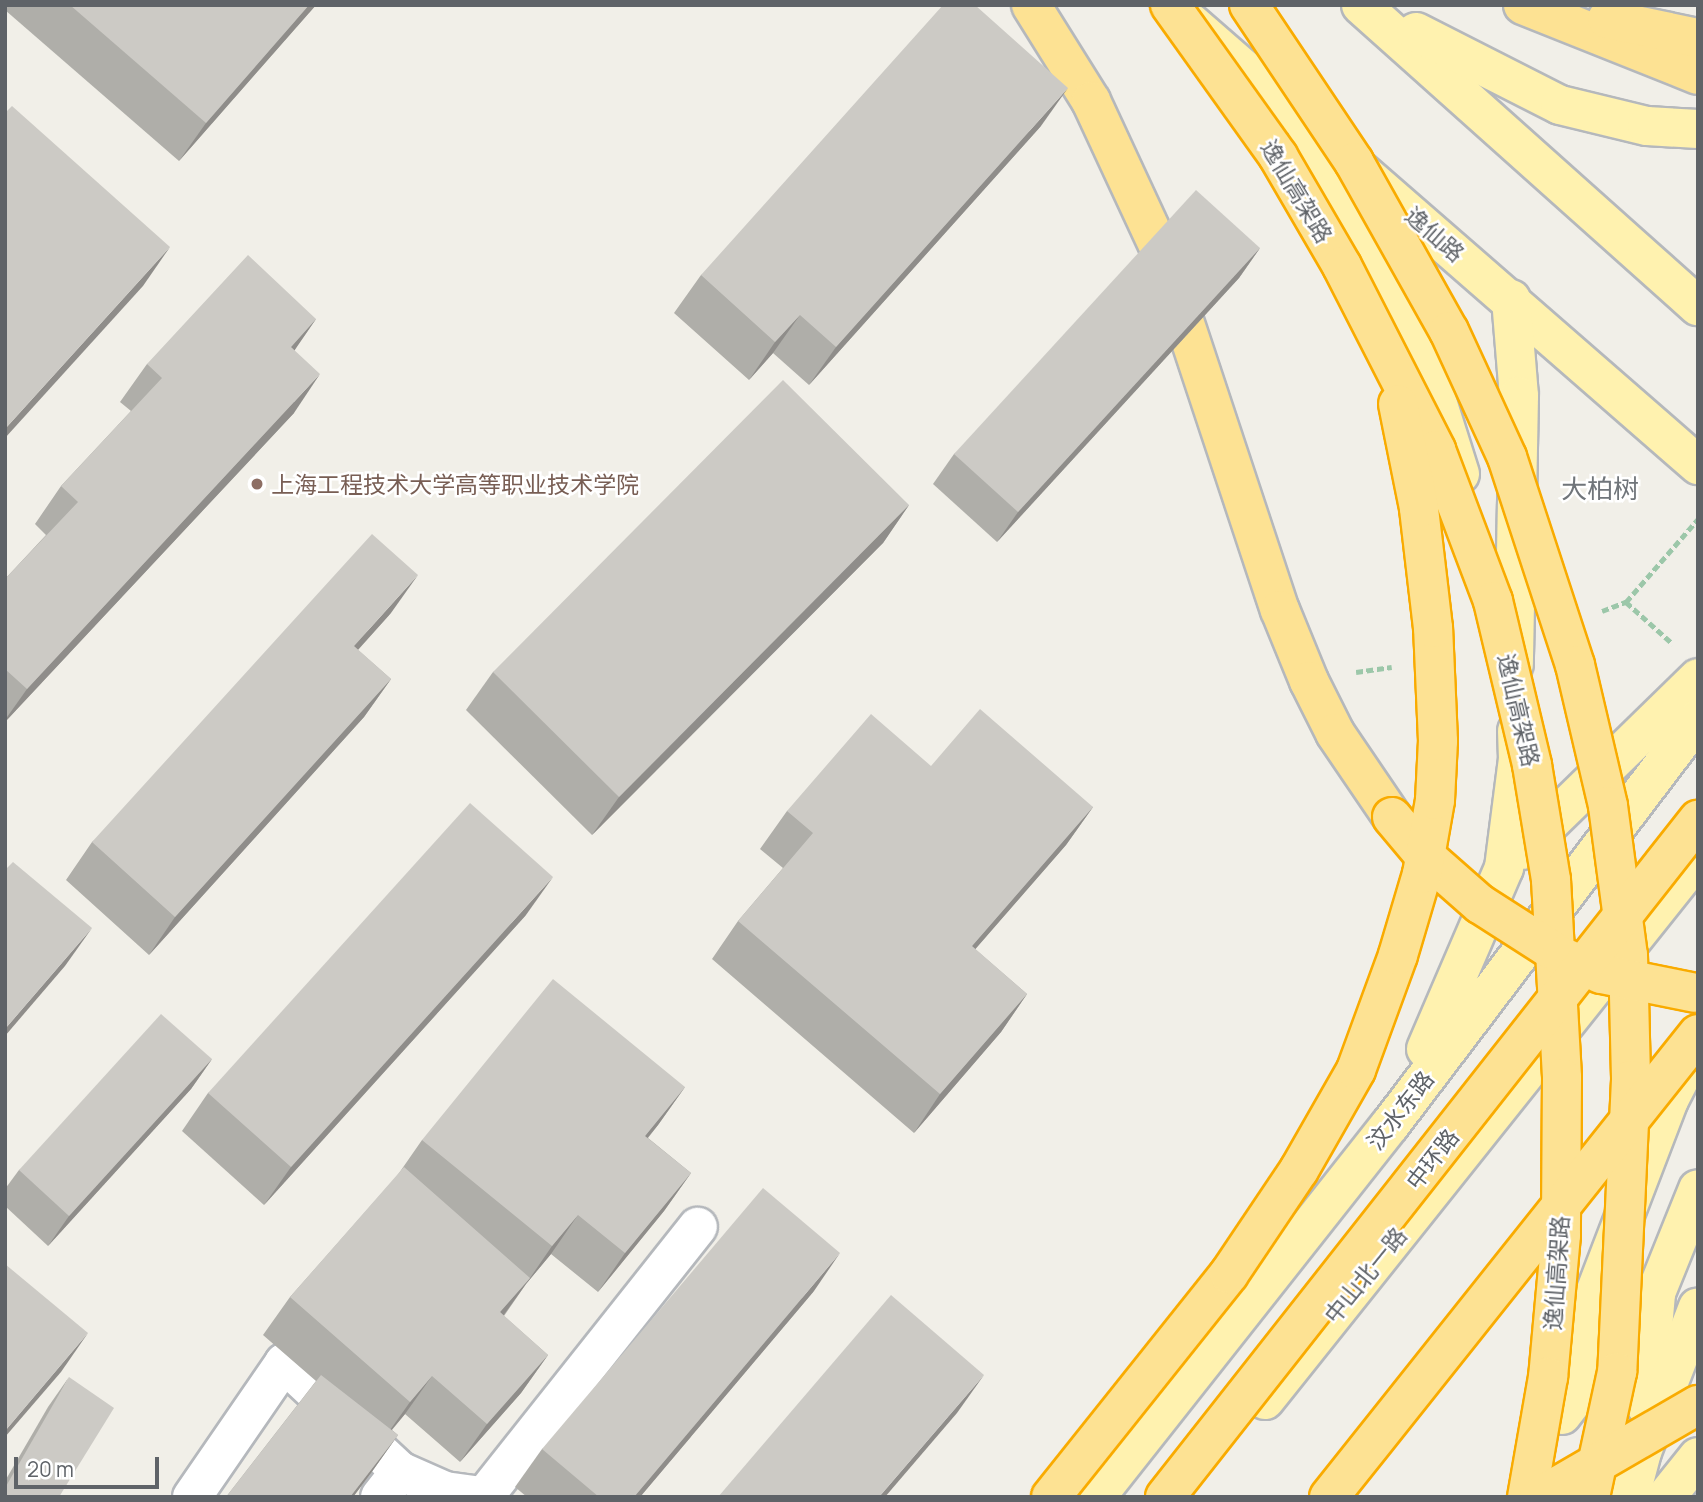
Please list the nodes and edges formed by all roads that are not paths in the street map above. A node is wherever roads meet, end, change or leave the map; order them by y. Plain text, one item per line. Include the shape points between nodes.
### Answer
1 (1031, 5) edge
2 (1170, 5) edge
3 (1249, 5) edge
4 (1361, 5) edge
5 (1367, 5) edge
6 (1523, 5) edge
7 (1564, 5) edge
8 (1698, 38) edge
9 (1698, 75) edge
10 (1280, 100) junction
11 (1698, 130) edge
12 (1511, 299) junction
13 (1698, 306) edge
14 (1389, 358) junction
15 (1698, 465) edge
16 (1513, 645) junction
17 (1687, 662) edge
18 (1698, 719) edge
19 (1698, 820) edge
20 (1698, 857) edge
21 (1504, 868) junction
22 (1697, 993) edge
23 (1698, 1034) edge
24 (1698, 1043) edge
25 (1390, 1125) junction
26 (1698, 1189) edge
27 (698, 1227) dead end
28 (1656, 1293) junction
29 (1698, 1307) edge
30 (1698, 1405) edge
31 (1536, 1448) junction
32 (1642, 1452) junction
33 (1698, 1457) edge
34 (1114, 1481) edge
35 (390, 1484) edge
36 (488, 1495) edge
37 (192, 1497) edge
38 (1051, 1497) edge
39 (1096, 1497) edge
40 (1165, 1497) edge
41 (1189, 1497) edge
42 (1329, 1497) edge
43 (1521, 1497) edge
44 (1527, 1497) edge
45 (1539, 1497) edge
46 (1590, 1497) edge
47 (1630, 1497) edge
48 (1667, 1497) edge

1 - 22 highway, bridge via 1091,101 1162,254 1280,610 1308,681 1366,783 1423,854 1480,904 1518,929 1601,974
2 - 10 main road, 逸仙路
2 - 14 highway, 逸仙高架路, bridge via 1278,156
3 - 46 highway, bridge via 1354,162 1449,331 1507,457 1568,641 1608,806 1628,955 1631,1080 1617,1372
4 - 13 main road
5 - 11 main road via 1560,105 1647,126
6 - 9 highway
7 - 8 highway
10 - 12 main road, 逸仙路
10 - 16 main road via 1338,186 1414,328
12 - 15 main road, 逸仙路
12 - 16 main road via 1519,396
14 - 38 highway, bridge via 1419,508 1433,628 1438,741 1435,800 1422,874 1398,955 1356,1070 1299,1170 1229,1275
14 - 44 highway, 逸仙高架路, bridge via 1436,450 1493,601 1532,765 1551,880 1562,1078 1561,1235 1548,1377
16 - 21 main road via 1518,759
17 - 21 main road
18 - 25 main road, 汶水东路
19 - 40 highway, 中环路, bridge
20 - 41 main road, 中山北一路
21 - 25 main road via 1452,996
23 - 42 highway, bridge
24 - 31 main road via 1669,1100
25 - 34 main road, 汶水东路
26 - 28 main road
27 - 36 lane
28 - 31 main road
28 - 32 main road
29 - 32 main road
30 - 45 highway, bridge
31 - 43 main road
32 - 47 main road
33 - 48 main road
34 - 39 main road, 汶水东路
35 - 36 lane
35 - 37 lane via 284,1363

